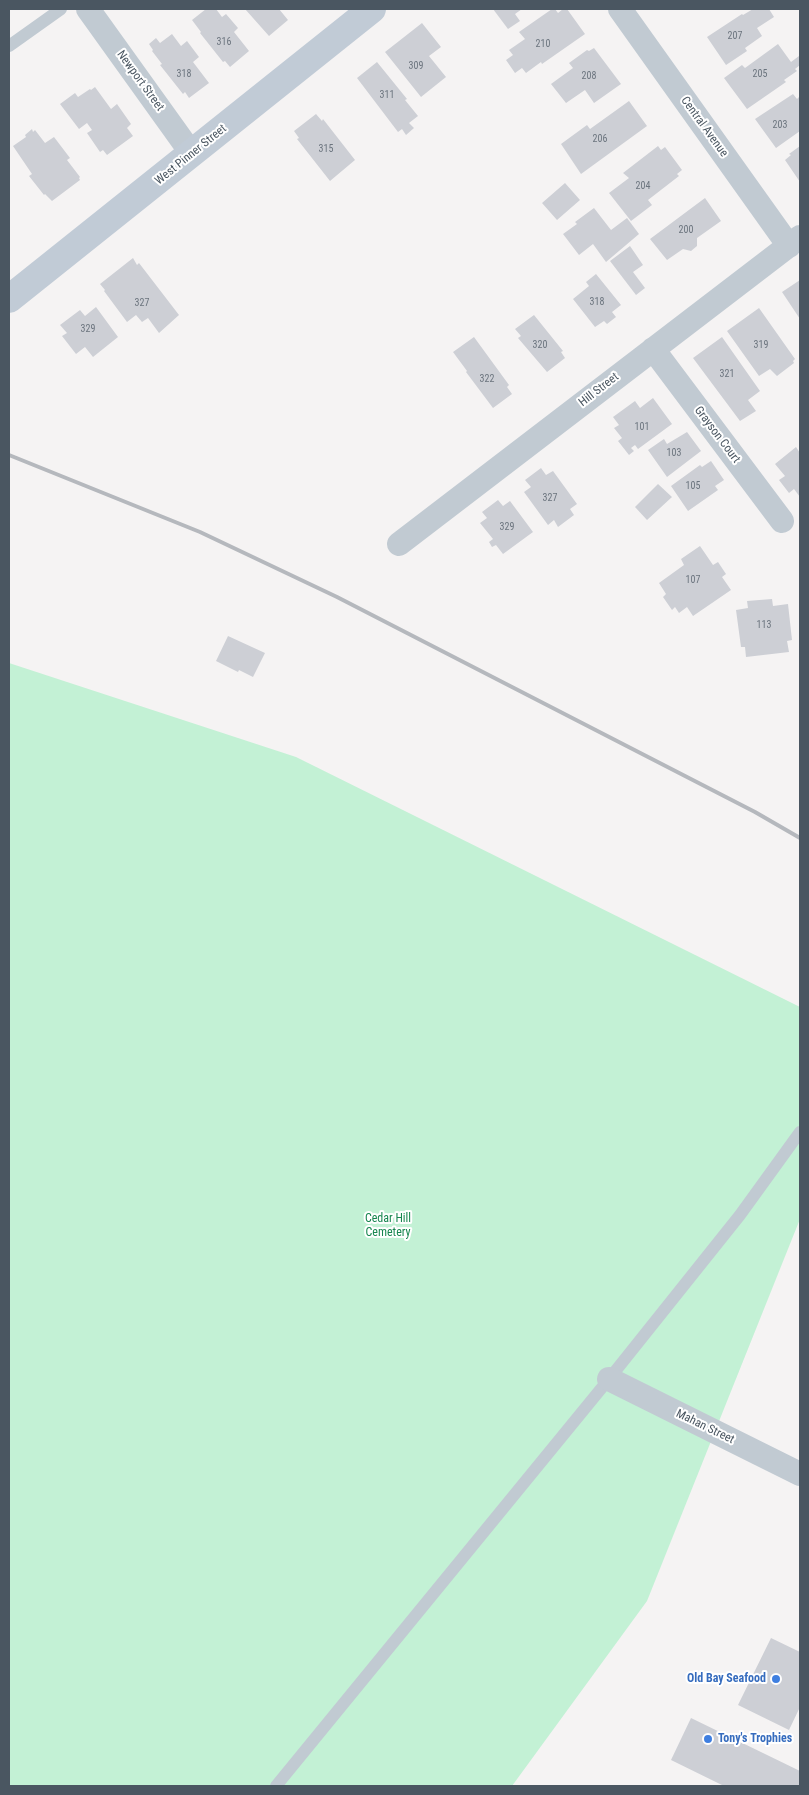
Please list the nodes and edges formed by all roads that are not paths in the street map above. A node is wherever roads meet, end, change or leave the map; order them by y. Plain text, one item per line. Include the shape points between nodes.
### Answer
1 (61, 9) edge
2 (88, 9) edge
3 (372, 9) edge
4 (620, 9) edge
5 (9, 46) edge
6 (192, 154) junction
7 (795, 242) edge
8 (9, 300) edge
9 (653, 349) junction
10 (782, 521) dead end
11 (399, 544) dead end
12 (800, 1132) edge
13 (609, 1379) junction
14 (800, 1474) edge
15 (276, 1786) edge

1 - 5 lane
2 - 6 street, Newport Street
3 - 6 main road, West Pinner Street
4 - 7 street, Central Avenue
6 - 8 main road, West Pinner Street
7 - 9 street, Hill Street
9 - 10 street, Grayson Court
9 - 11 street, Hill Street
12 - 13 lane via 740,1215
13 - 14 street, Mahan Street
13 - 15 lane

